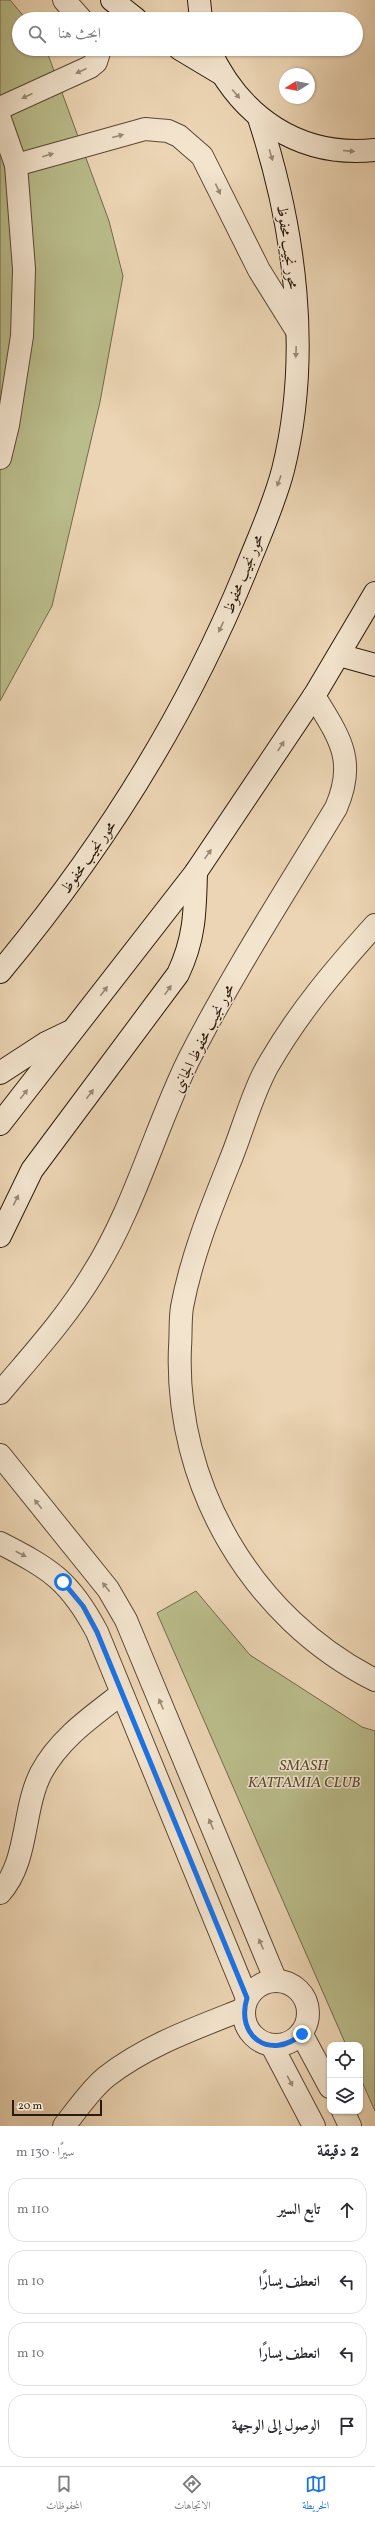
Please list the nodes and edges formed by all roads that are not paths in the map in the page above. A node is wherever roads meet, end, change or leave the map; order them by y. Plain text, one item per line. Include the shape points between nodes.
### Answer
1 (64, 0) edge
2 (112, 0) edge
3 (199, 0) edge
4 (75, 12) edge
5 (127, 12) edge
6 (200, 12) edge
7 (98, 56) edge
8 (192, 56) edge
9 (212, 56) edge
10 (220, 73) junction
11 (0, 108) edge
12 (259, 118) junction
13 (0, 119) edge
14 (375, 150) edge
15 (16, 165) junction
16 (297, 331) junction
17 (0, 458) edge
18 (375, 593) edge
19 (339, 655) junction
20 (375, 666) edge
21 (314, 696) junction
22 (196, 872) junction
23 (375, 925) edge
24 (0, 972) edge
25 (76, 1028) junction
26 (0, 1073) edge
27 (0, 1124) edge
28 (0, 1236) edge
29 (0, 1393) edge
30 (0, 1455) edge
31 (0, 1543) edge
32 (375, 1680) edge
33 (121, 1694) junction
34 (0, 1893) edge
35 (276, 1980) junction
36 (245, 2004) junction
37 (302, 2034) junction
38 (272, 2046) junction
39 (327, 2081) edge
40 (344, 2114) edge
41 (64, 2126) edge
42 (314, 2126) edge
43 (350, 2126) edge

1 - 4 street
2 - 5 street
3 - 6 street
7 -> 11 street via 90,67
8 - 10 street
9 - 10 street
10 -> 12 street via 236,95
12 -> 14 street via 279,131 304,142 330,149 358,152
12 -> 16 street, محور نجيب محفوظ via 285,213 295,284
13 - 15 street
15 -> 16 street via 145,129 168,131 179,136 202,156 259,270
15 - 17 street via 24,269 22,336 8,425
16 -> 24 street, محور نجيب محفوظ via 296,378 283,471 235,596 200,671 127,801 85,864
18 - 19 street
19 - 20 street
19 - 21 street
22 -> 21 street
21 - 29 street, محور نجيب محفوظ الجانبى via 344,751 347,771 344,790 336,808 206,1025 122,1217 93,1275 56,1327
25 -> 22 street
28 -> 22 street via 32,1170 178,974 192,939
23 - 32 street via 317,991 269,1063 198,1242 182,1309 179,1378 191,1454 212,1512 247,1571 292,1623 346,1665
25 - 26 street via 46,1043
27 -> 25 street
35 -> 30 street via 126,1620 108,1589
31 -> 33 street via 42,1565 63,1582 83,1606 97,1632
33 - 34 street via 61,1743 41,1774 18,1858
33 - 36 street
35 - 36 street via 254,1989
35 - 37 street via 293,1986 305,1999 307,2023
36 - 38 street via 244,2020 249,2032 259,2041
36 - 41 street via 162,2042 132,2059 105,2078
37 - 38 street via 283,2046
37 - 39 street
38 -> 42 street
40 - 43 street

